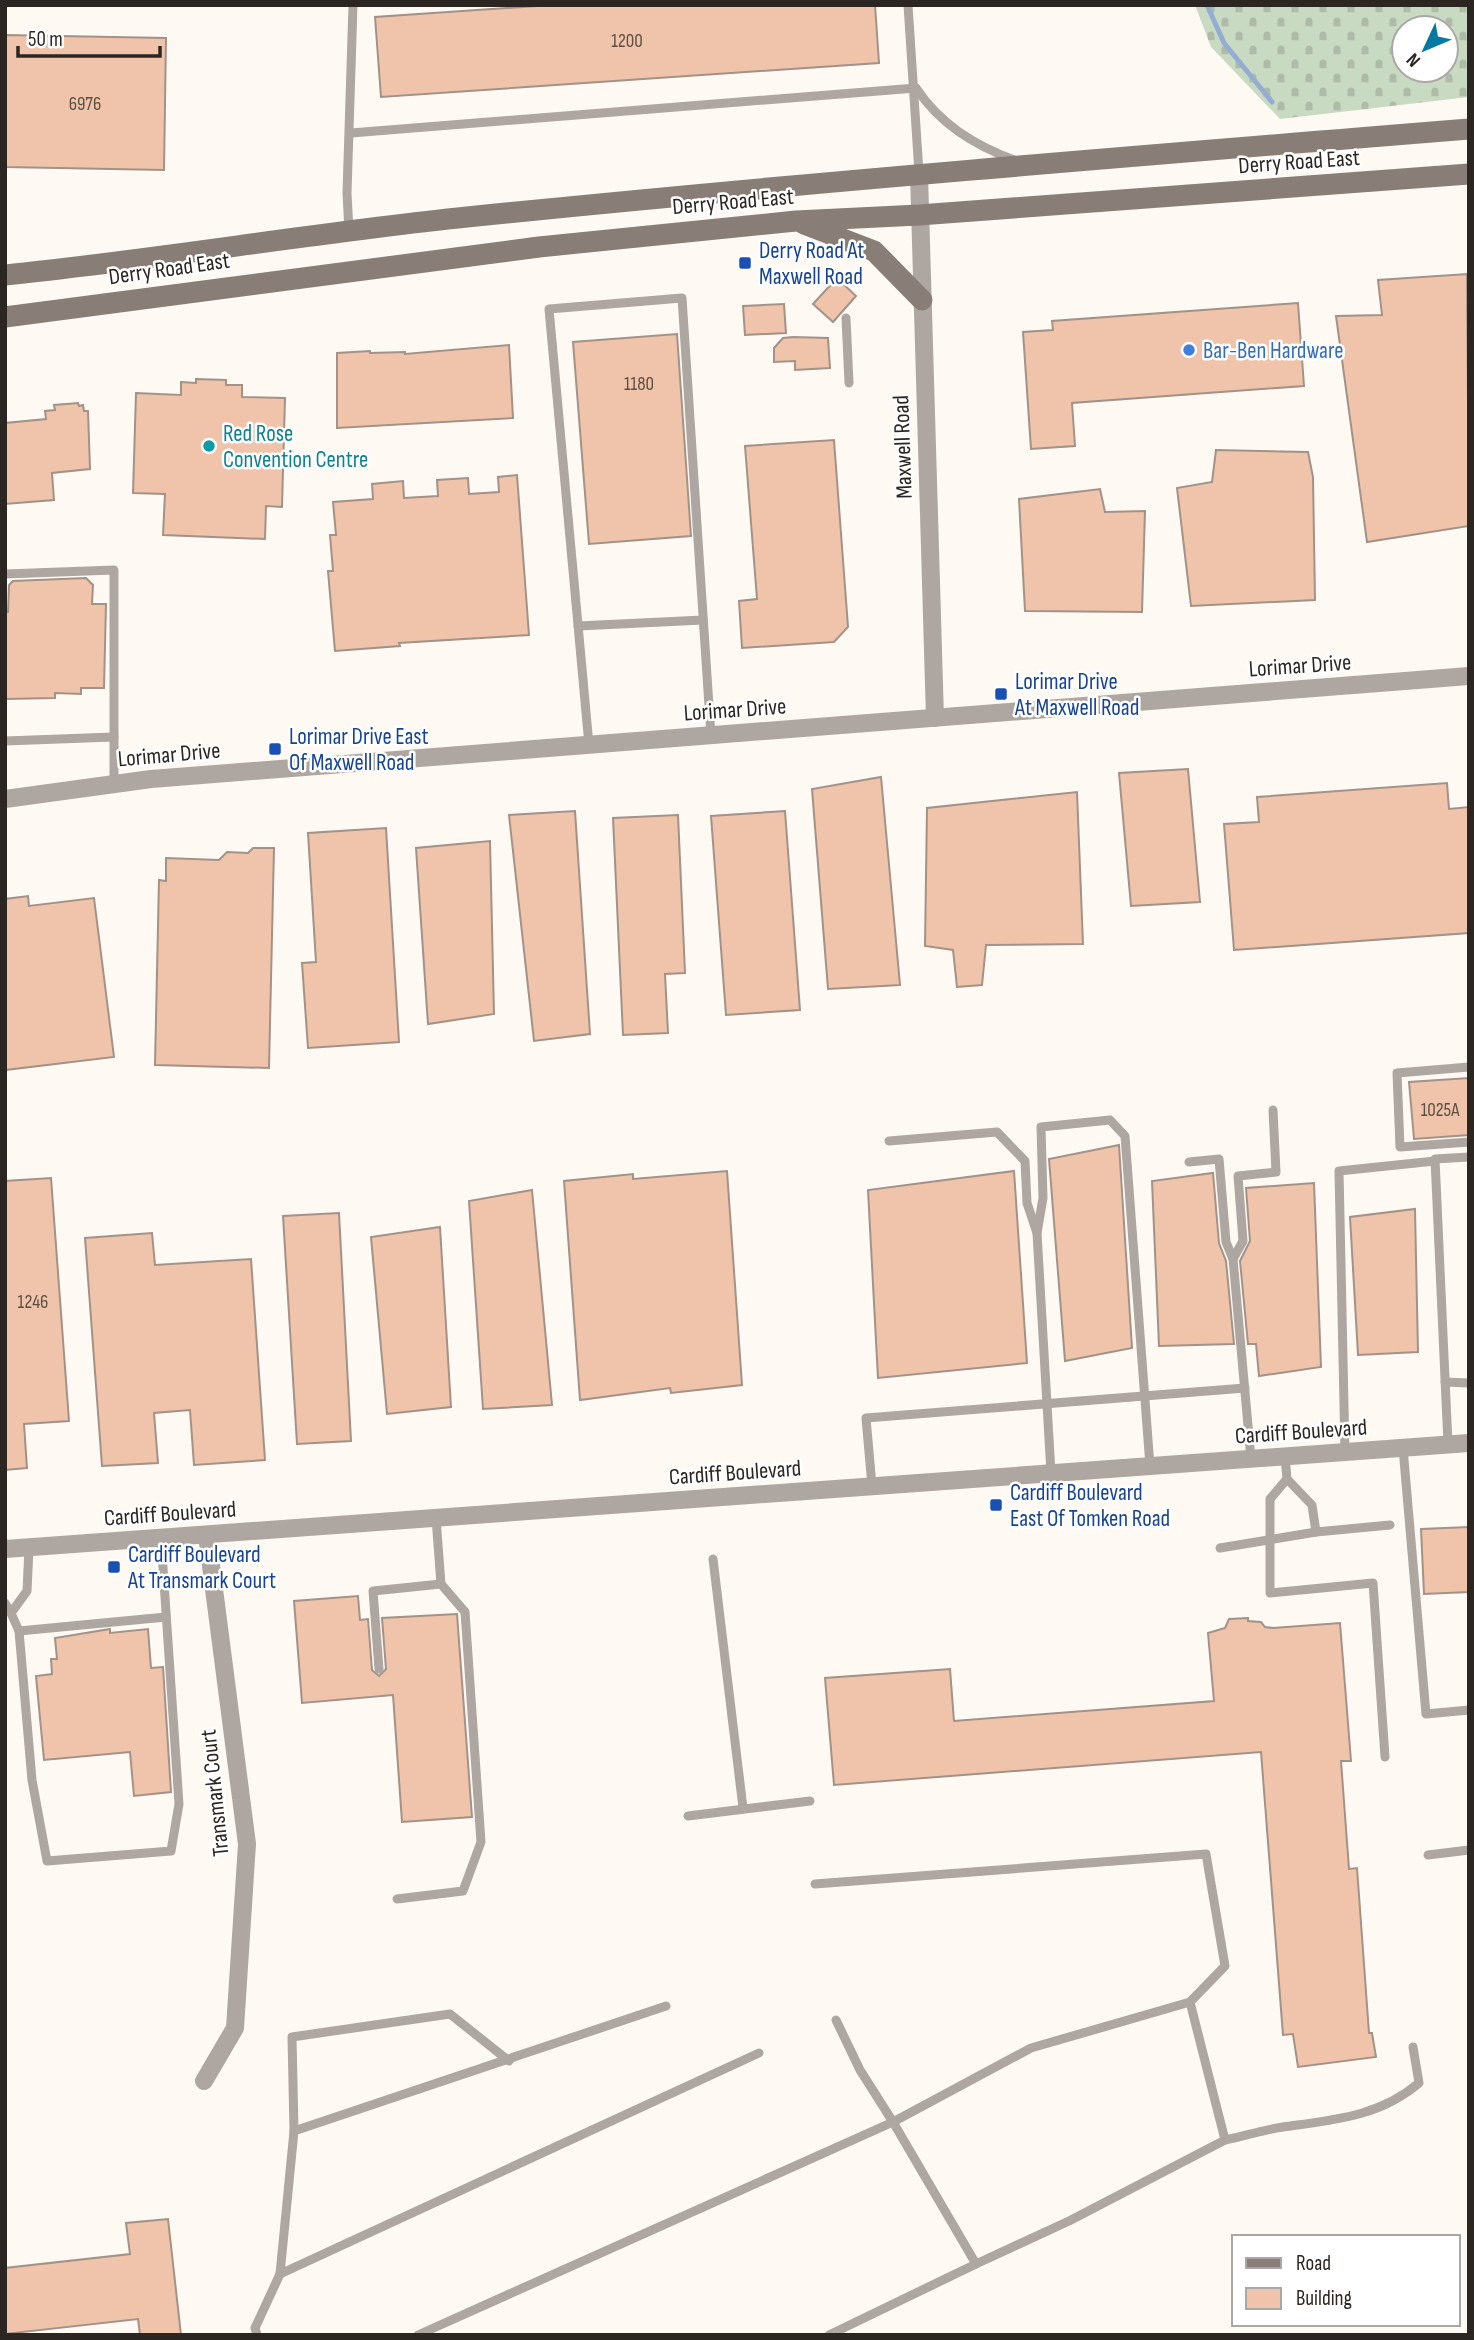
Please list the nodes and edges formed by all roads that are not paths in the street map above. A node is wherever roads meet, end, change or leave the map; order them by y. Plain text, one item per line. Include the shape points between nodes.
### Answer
1 (353, 5) edge
2 (908, 5) edge
3 (916, 88) junction
4 (1469, 129) edge
5 (351, 133) junction
6 (1027, 165) junction
7 (1469, 174) edge
8 (919, 175) junction
9 (919, 215) junction
10 (796, 221) junction
11 (349, 233) junction
12 (5, 275) edge
13 (922, 300) junction
14 (5, 317) edge
15 (846, 318) dead end
16 (849, 383) dead end
17 (5, 574) edge
18 (703, 620) junction
19 (578, 626) junction
20 (1469, 676) edge
21 (935, 718) junction
22 (711, 736) junction
23 (114, 737) junction
24 (5, 741) edge
25 (590, 745) junction
26 (114, 784) junction
27 (5, 799) edge
28 (1469, 1067) edge
29 (1273, 1110) dead end
30 (890, 1141) dead end
31 (1469, 1142) edge
32 (1469, 1157) edge
33 (1435, 1161) junction
34 (1189, 1162) dead end
35 (1037, 1233) junction
36 (1233, 1259) junction
37 (1445, 1382) junction
38 (1469, 1383) edge
39 (1245, 1388) junction
40 (1145, 1397) junction
41 (1047, 1405) junction
42 (1469, 1443) edge
43 (1448, 1444) junction
44 (1403, 1448) junction
45 (1345, 1452) junction
46 (1285, 1456) junction
47 (1251, 1459) junction
48 (1150, 1466) junction
49 (1051, 1473) junction
50 (1287, 1479) junction
51 (872, 1486) junction
52 (436, 1518) junction
53 (1390, 1525) dead end
54 (1316, 1532) junction
55 (207, 1535) junction
56 (161, 1538) junction
57 (1270, 1540) junction
58 (29, 1548) junction
59 (1220, 1548) dead end
60 (5, 1549) edge
61 (713, 1559) dead end
62 (441, 1584) junction
63 (5, 1603) edge
64 (11, 1614) junction
65 (166, 1617) junction
66 (19, 1631) junction
67 (379, 1669) dead end
68 (1469, 1710) edge
69 (1385, 1757) dead end
70 (810, 1801) dead end
71 (743, 1808) junction
72 (688, 1816) dead end
73 (1469, 1850) edge
74 (1428, 1855) dead end
75 (815, 1884) dead end
76 (397, 1899) dead end
77 (1190, 2002) junction
78 (666, 2006) dead end
79 (835, 2020) dead end
80 (1413, 2047) dead end
81 (759, 2053) dead end
82 (509, 2061) junction
83 (204, 2081) dead end
84 (893, 2122) junction
85 (294, 2132) junction
86 (1225, 2140) junction
87 (976, 2264) junction
88 (280, 2274) junction
89 (257, 2335) edge
90 (418, 2335) edge
91 (829, 2335) edge

1 - 5 lane
2 - 3 lane
3 - 5 lane
3 - 6 lane via 941,121 995,153
3 - 8 lane
4 - 6 main road, Derry Road East
5 - 11 lane via 346,193
6 - 8 main road, Derry Road East
7 - 9 main road, Derry Road East
8 - 9 street, Maxwell Road
8 - 11 main road, Derry Road East
9 - 10 main road, Derry Road East
9 - 13 street, Maxwell Road
10 - 13 main road via 874,251
10 - 14 main road, Derry Road East via 539,247
11 - 12 main road, Derry Road East
13 - 21 street, Maxwell Road
15 - 16 lane
17 - 23 lane via 114,570
18 - 19 lane
18 - 19 lane via 682,298 549,309
18 - 22 lane
19 - 25 lane
20 - 21 street, Lorimar Drive
21 - 22 street, Lorimar Drive
22 - 25 street, Lorimar Drive
23 - 24 lane
23 - 26 lane
25 - 26 street, Lorimar Drive
26 - 27 street, Lorimar Drive
28 - 31 lane via 1397,1073 1400,1147
29 - 36 lane via 1276,1172 1238,1176 1242,1241
30 - 35 lane via 997,1132 1025,1161 1027,1203
32 - 33 lane
33 - 37 lane
33 - 45 lane via 1339,1171
34 - 36 lane via 1219,1159 1226,1242
35 - 40 lane via 1043,1198 1041,1127 1110,1120 1125,1136
35 - 41 lane
36 - 39 lane
37 - 38 lane
37 - 43 lane
39 - 40 lane
39 - 47 lane
40 - 41 lane
40 - 48 lane
41 - 49 lane
41 - 51 lane via 866,1418
42 - 43 street, Cardiff Boulevard
43 - 44 street, Cardiff Boulevard
44 - 45 street, Cardiff Boulevard
44 - 68 lane via 1426,1714
45 - 46 street, Cardiff Boulevard
46 - 47 street, Cardiff Boulevard
46 - 50 lane
47 - 48 street, Cardiff Boulevard
48 - 49 street, Cardiff Boulevard
49 - 51 street, Cardiff Boulevard
50 - 54 lane via 1312,1505
50 - 57 lane via 1270,1499
51 - 52 street, Cardiff Boulevard
52 - 55 street, Cardiff Boulevard
52 - 62 lane
53 - 54 lane
54 - 57 lane
55 - 56 street, Cardiff Boulevard
55 - 83 street, Transmark Court via 247,1844 235,2028
56 - 58 street, Cardiff Boulevard
56 - 65 lane
57 - 59 lane
57 - 69 lane via 1270,1593 1373,1583
58 - 60 street, Cardiff Boulevard
58 - 64 lane via 27,1591
61 - 71 lane
62 - 67 lane via 373,1591
62 - 76 lane via 465,1612 481,1842 463,1891
63 - 64 lane
64 - 66 lane
65 - 66 lane
65 - 66 lane via 179,1804 171,1850 47,1861 32,1780
70 - 71 lane
71 - 72 lane
73 - 74 lane
75 - 77 lane via 1206,1854 1224,1966
77 - 84 lane via 1031,2048
77 - 86 lane
78 - 82 lane
79 - 84 lane
80 - 86 lane via 1419,2083 1400,2099 1356,2118
81 - 88 lane
82 - 85 lane
82 - 85 lane via 450,2014 292,2037
84 - 87 lane
84 - 90 lane
85 - 88 lane
86 - 87 lane
87 - 91 lane
88 - 89 lane via 255,2328

